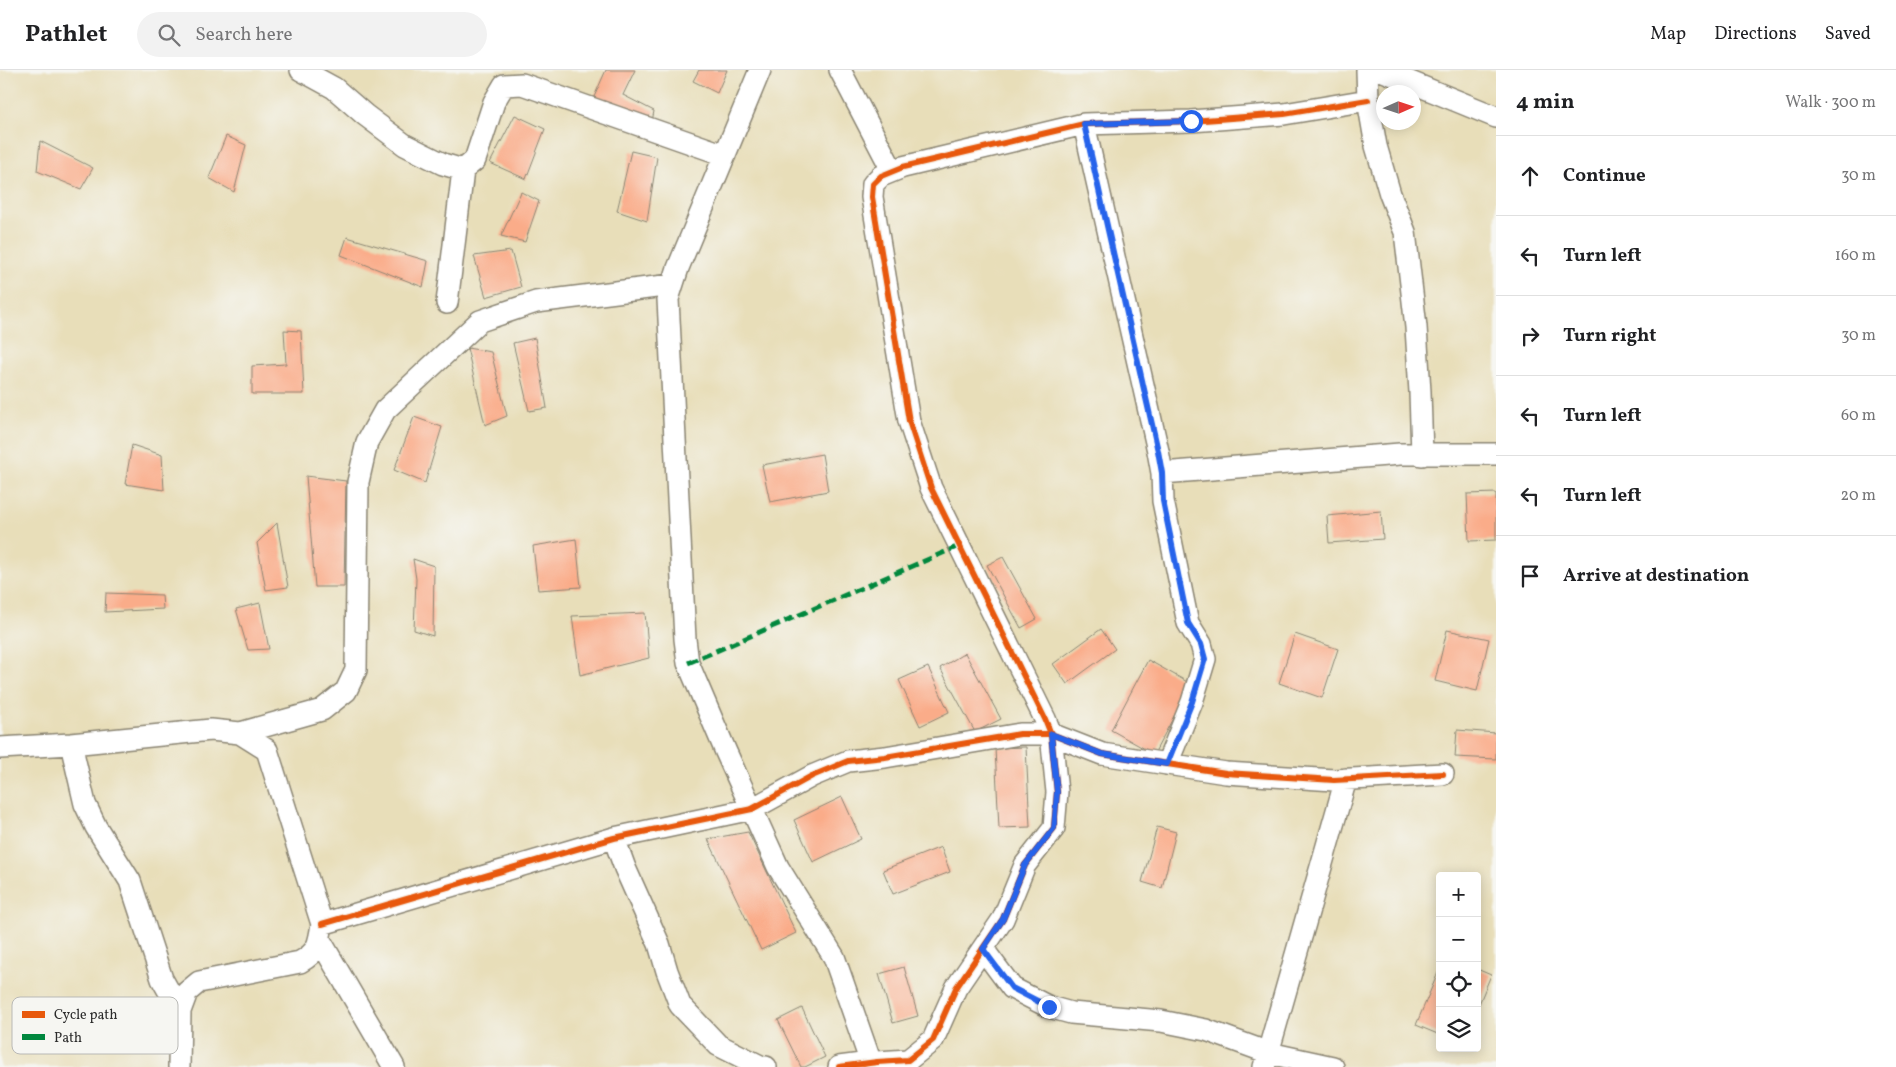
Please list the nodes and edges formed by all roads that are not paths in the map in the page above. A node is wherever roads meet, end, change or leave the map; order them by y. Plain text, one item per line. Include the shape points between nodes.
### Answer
1 (302, 70) edge
2 (760, 70) edge
3 (840, 70) edge
4 (1367, 70) edge
5 (1381, 70) edge
6 (1368, 100) junction
7 (1496, 117) edge
8 (1084, 124) junction
9 (725, 155) junction
10 (463, 170) junction
11 (892, 170) junction
12 (672, 285) junction
13 (447, 303) dead end
14 (1496, 454) edge
15 (1422, 455) junction
16 (1162, 473) junction
17 (240, 733) junction
18 (1051, 734) junction
19 (71, 744) junction
20 (0, 748) edge
21 (1167, 764) junction
22 (1443, 774) dead end
23 (1346, 779) junction
24 (752, 809) junction
25 (614, 838) junction
26 (321, 932) junction
27 (983, 949) junction
28 (172, 997) edge
29 (178, 1007) edge
30 (180, 1011) junction
31 (1267, 1060) edge
32 (871, 1063) junction
33 (908, 1064) edge
34 (179, 1067) edge
35 (394, 1067) edge
36 (766, 1067) edge
37 (839, 1067) edge
38 (1333, 1067) edge

1 - 10 street via 334,88 405,145
2 - 9 street
3 - 11 street
4 - 6 street
5 - 7 street
6 - 8 street via 1284,114
6 - 15 street via 1376,146 1405,232 1416,337
8 - 11 street
8 - 16 street
9 - 10 street via 522,84 504,85 494,102 475,160
9 - 12 street
10 - 13 street
11 - 18 street via 873,184 872,197 909,421 931,488
12 - 17 street via 536,302 480,321 385,410 367,442 358,482 356,670 346,691 322,710
12 - 24 street via 668,300 688,663
14 - 15 street
15 - 16 street via 1400,454
16 - 21 street via 1163,501 1188,623 1201,644 1205,659
17 - 19 street via 211,730
17 - 26 street via 267,750
18 - 21 street via 1102,754
18 - 24 street via 1020,734 848,761 812,776
18 - 27 street via 1057,792 1054,828 1025,865 1003,919
19 - 20 street
19 - 28 street via 85,804 130,881 162,979
21 - 23 street via 1226,773
22 - 23 street
23 - 31 street
24 - 25 street
24 - 32 street via 778,867 834,957
25 - 26 street
25 - 36 street via 659,944 680,1005 718,1045
26 - 30 street via 313,954 300,962 199,982 187,992
26 - 35 street
27 - 31 street via 1012,988 1049,1007 1071,1013 1161,1021 1206,1030
27 - 33 street via 956,988 933,1040
29 - 30 street
30 - 34 street
31 - 38 street
32 - 33 street
32 - 37 street

